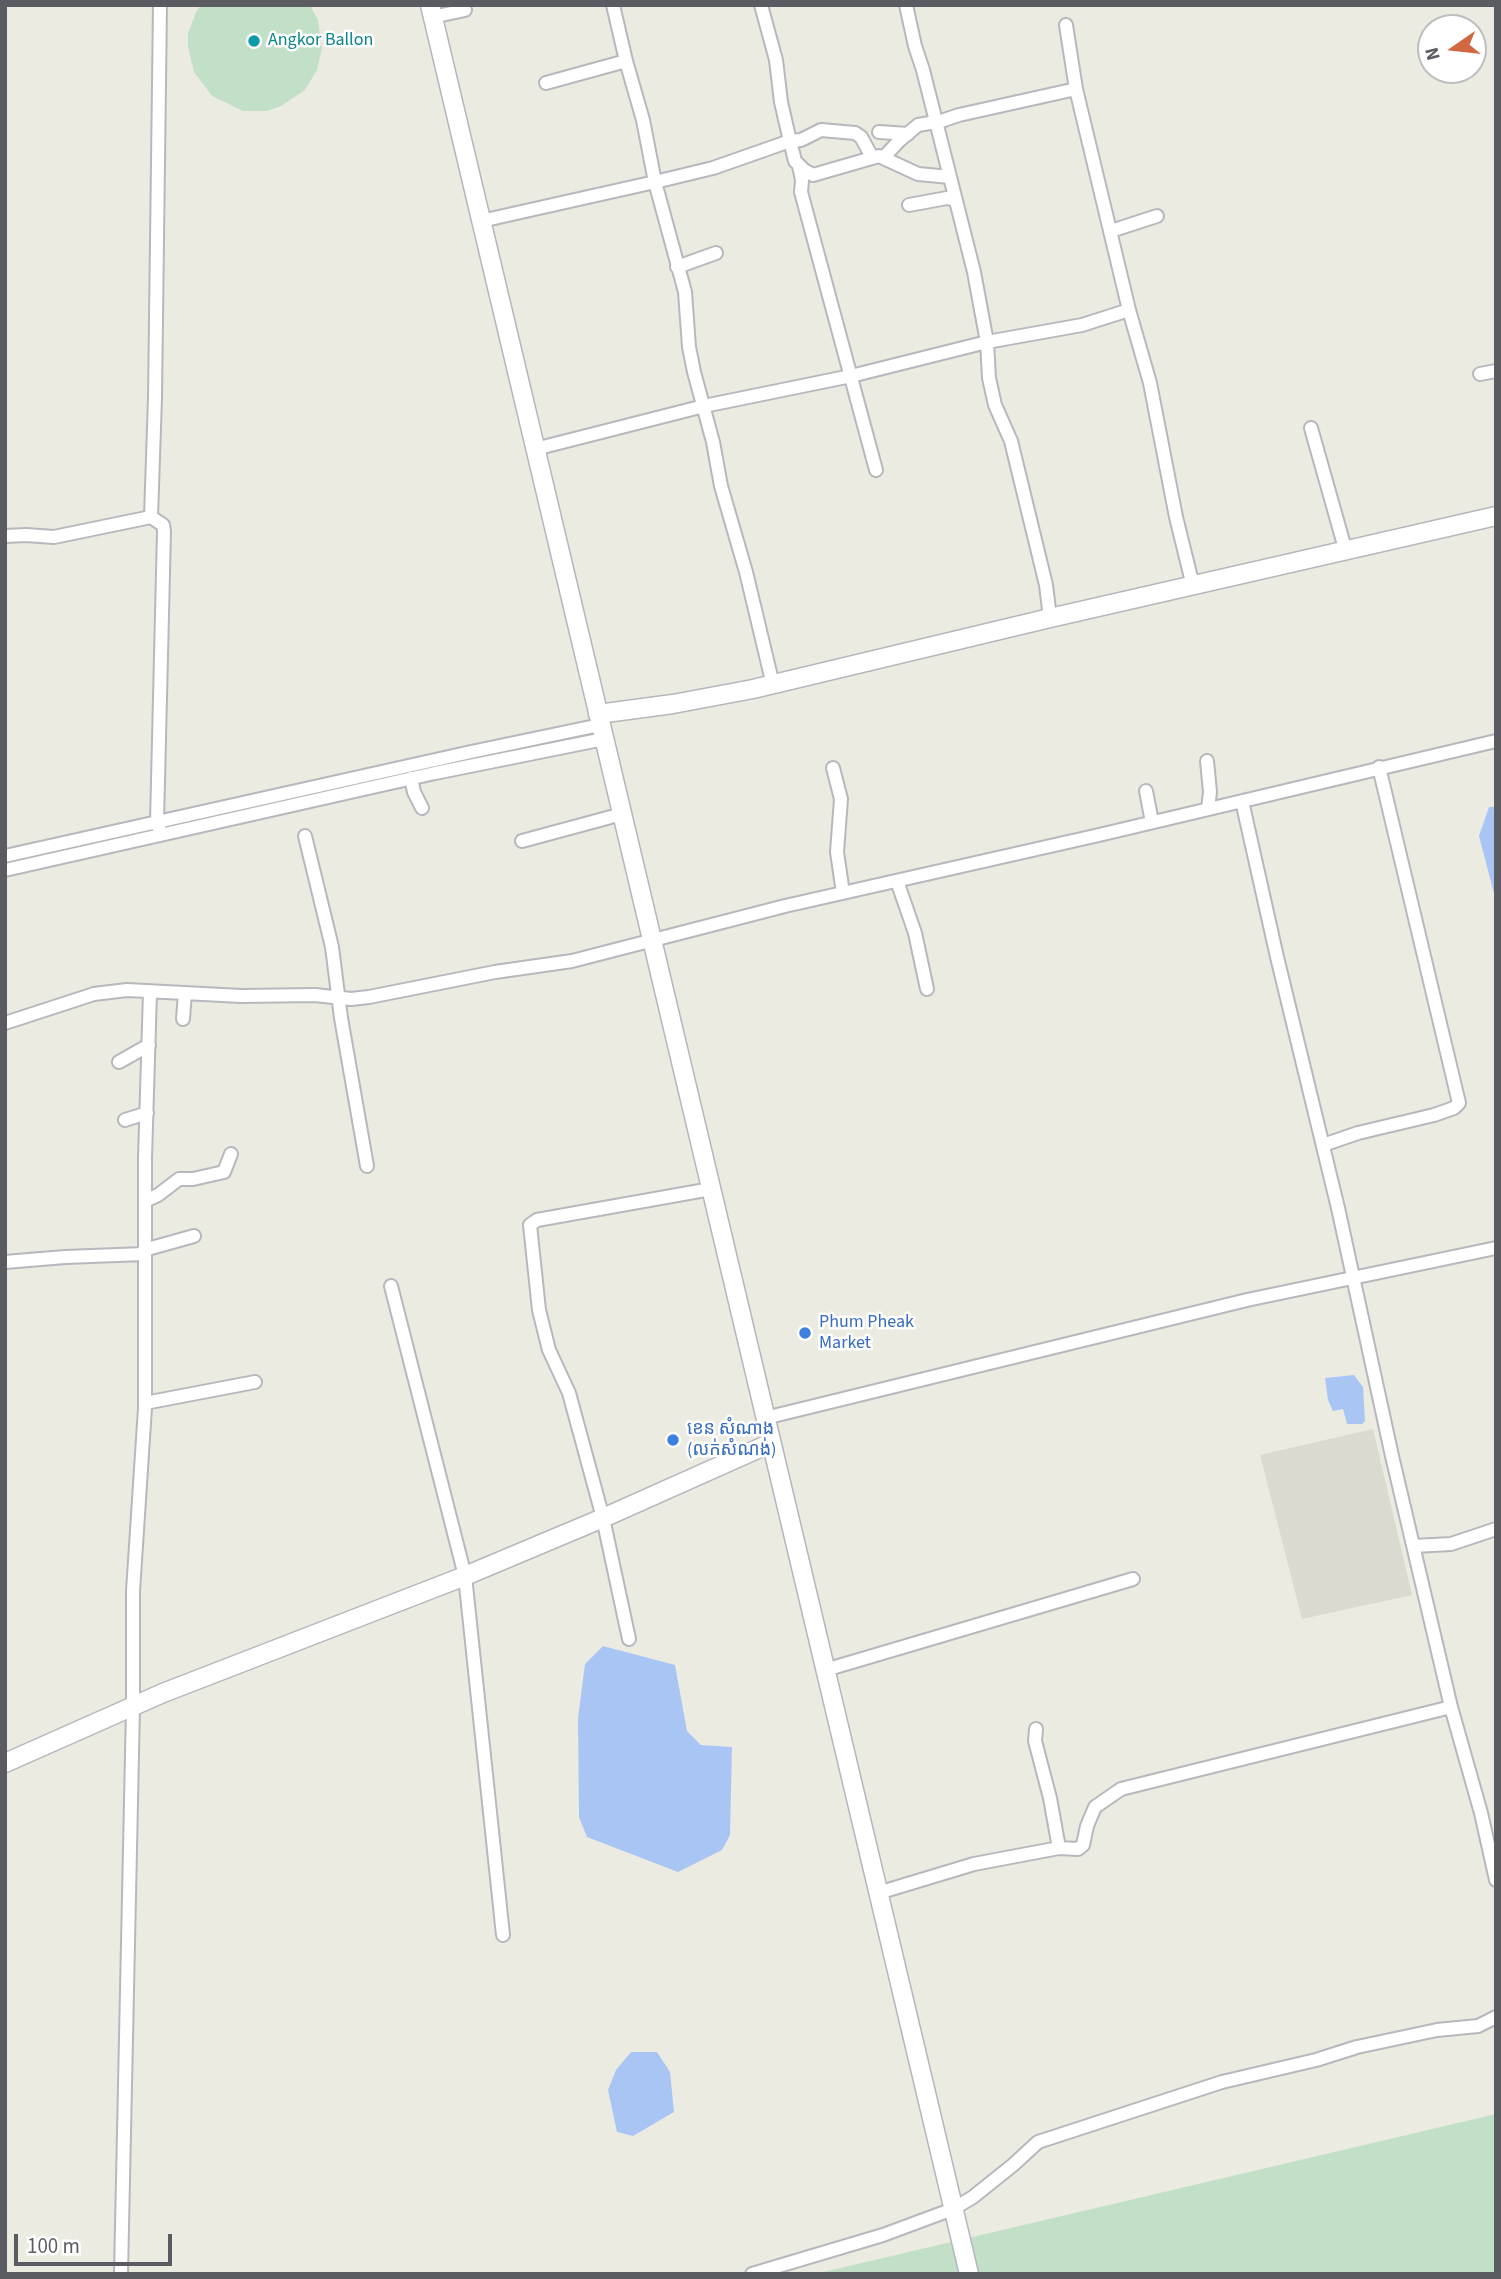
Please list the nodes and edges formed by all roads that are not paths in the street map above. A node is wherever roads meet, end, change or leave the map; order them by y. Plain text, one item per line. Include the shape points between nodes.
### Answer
1 (160, 5) edge
2 (613, 5) edge
3 (761, 5) edge
4 (906, 5) edge
5 (465, 10) dead end
6 (431, 11) edge
7 (1066, 25) dead end
8 (626, 61) junction
9 (546, 83) dead end
10 (1076, 89) junction
11 (936, 123) junction
12 (879, 132) dead end
13 (908, 134) junction
14 (790, 141) junction
15 (878, 157) junction
16 (799, 166) junction
17 (950, 177) junction
18 (655, 182) junction
19 (956, 200) junction
20 (909, 205) dead end
21 (1157, 216) dead end
22 (481, 221) junction
23 (1111, 231) junction
24 (716, 253) dead end
25 (677, 267) junction
26 (1129, 310) junction
27 (987, 342) junction
28 (1496, 371) edge
29 (1480, 374) dead end
30 (851, 376) junction
31 (704, 406) junction
32 (1311, 428) dead end
33 (535, 449) junction
34 (876, 470) dead end
35 (1496, 516) edge
36 (152, 517) junction
37 (5, 536) edge
38 (1346, 552) junction
39 (1193, 586) junction
40 (1050, 618) junction
41 (773, 685) junction
42 (601, 726) junction
43 (1496, 741) edge
44 (1207, 761) dead end
45 (1379, 767) junction
46 (833, 768) dead end
47 (411, 778) junction
48 (1146, 791) dead end
49 (1242, 801) junction
50 (422, 808) dead end
51 (1208, 809) junction
52 (622, 814) junction
53 (1152, 822) junction
54 (159, 828) junction
55 (305, 836) dead end
56 (522, 841) dead end
57 (5, 856) edge
58 (5, 870) edge
59 (897, 881) junction
60 (843, 893) junction
61 (651, 940) junction
62 (927, 989) dead end
63 (150, 992) junction
64 (185, 993) junction
65 (338, 997) junction
66 (183, 1019) dead end
67 (5, 1023) edge
68 (149, 1045) junction
69 (119, 1062) dead end
70 (147, 1113) junction
71 (125, 1120) dead end
72 (1323, 1145) junction
73 (231, 1154) dead end
74 (367, 1166) dead end
75 (711, 1189) junction
76 (145, 1201) junction
77 (194, 1236) dead end
78 (1496, 1248) edge
79 (144, 1252) junction
80 (5, 1262) edge
81 (1353, 1278) junction
82 (391, 1286) dead end
83 (256, 1382) dead end
84 (145, 1404) junction
85 (765, 1418) junction
86 (771, 1443) junction
87 (603, 1518) junction
88 (1496, 1529) edge
89 (1414, 1546) junction
90 (465, 1576) junction
91 (1133, 1579) dead end
92 (629, 1639) dead end
93 (825, 1670) junction
94 (133, 1707) junction
95 (1451, 1707) junction
96 (1036, 1729) dead end
97 (5, 1763) edge
98 (1059, 1849) junction
99 (1496, 1880) edge
100 (878, 1893) junction
101 (503, 1935) dead end
102 (1496, 2017) edge
103 (953, 2209) junction
104 (121, 2274) edge
105 (752, 2274) edge
106 (969, 2274) edge

1 - 36 street
2 - 8 street
3 - 14 street
4 - 11 street
5 - 6 street
6 - 22 main road
7 - 10 street
8 - 9 street
8 - 18 street
10 - 11 street
10 - 23 street
11 - 13 street via 918,125
11 - 17 street
12 - 13 street
13 - 15 street
14 - 15 street via 821,130 855,133
14 - 16 street
14 - 18 street
15 - 16 street via 813,175
15 - 17 street via 918,174
16 - 30 street via 801,192
17 - 19 street
18 - 22 street
18 - 25 street
19 - 20 street
19 - 27 street
21 - 23 street
22 - 33 main road
23 - 26 street
24 - 25 street
25 - 31 street via 685,292 688,347
26 - 27 street via 1082,325
26 - 39 street via 1150,383
27 - 30 street
27 - 40 street via 995,405 1010,441 1046,584
28 - 29 street
30 - 31 street
30 - 34 street
31 - 33 street
31 - 41 street
32 - 38 street
33 - 42 main road
35 - 38 main road
36 - 37 street via 54,537
36 - 54 street via 164,531
38 - 39 main road
39 - 40 main road
40 - 41 main road
41 - 42 main road via 673,704
42 - 47 street
42 - 52 main road
42 - 54 street
43 - 45 street
44 - 51 street
45 - 49 street
45 - 72 street via 1459,1102 1434,1115
46 - 60 street via 841,799 836,852
47 - 50 street
47 - 54 street
48 - 53 street
49 - 51 street
49 - 72 street
51 - 53 street
52 - 56 street
52 - 61 main road
53 - 59 street
54 - 57 street
54 - 58 street
55 - 65 street via 332,947
59 - 60 street
59 - 62 street
60 - 61 street
61 - 65 street via 572,961 369,997
61 - 75 main road
63 - 64 street
63 - 67 street via 94,995
63 - 68 street
64 - 65 street
64 - 66 street
65 - 74 street
68 - 69 street
68 - 70 street
70 - 71 street
70 - 76 street
72 - 81 street
73 - 76 street via 224,1172 179,1179
75 - 85 main road
75 - 87 street via 537,1220 530,1225 543,1327 569,1393
76 - 79 street
77 - 79 street
78 - 81 street
79 - 80 street
79 - 84 street
81 - 85 street
81 - 89 street
82 - 90 street
83 - 84 street
84 - 94 street via 133,1591
85 - 86 main road
86 - 87 main road
86 - 93 main road
87 - 90 main road
87 - 92 street
88 - 89 street via 1451,1544
89 - 95 street
90 - 94 main road
90 - 101 street
91 - 93 street
93 - 100 main road
94 - 97 main road
94 - 104 street
95 - 98 street via 1121,1789 1096,1807 1083,1845
95 - 99 street
96 - 98 street
98 - 100 street via 974,1864
100 - 103 main road
102 - 103 street via 1478,2026 1357,2047 1222,2082 1038,2142
103 - 105 street via 884,2235
103 - 106 main road

